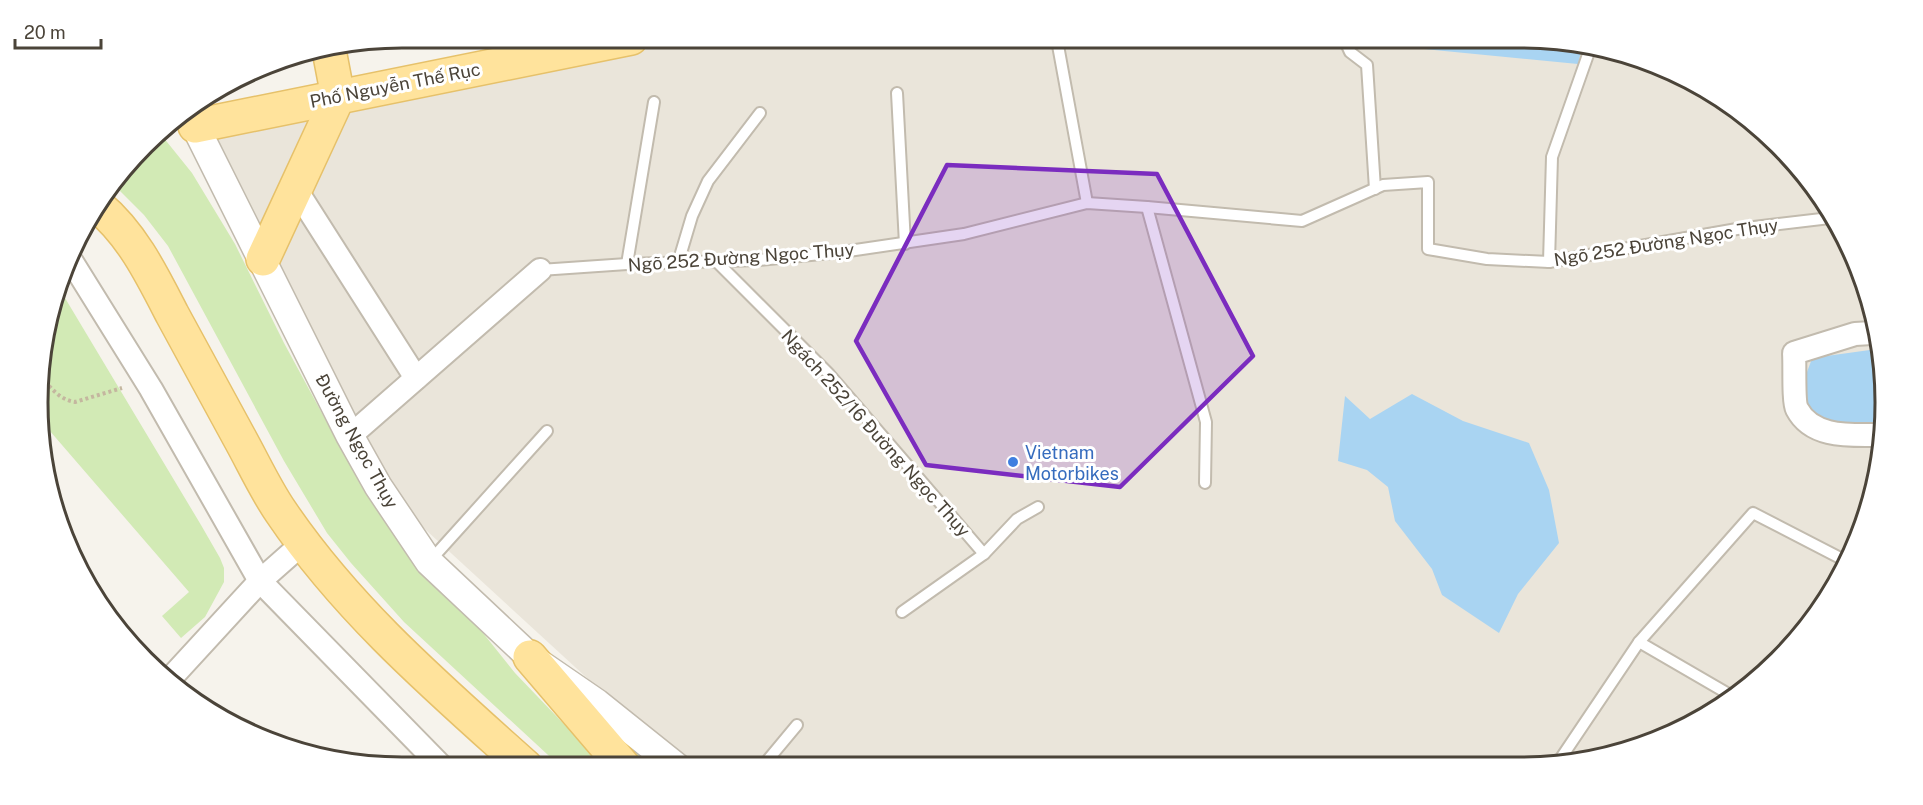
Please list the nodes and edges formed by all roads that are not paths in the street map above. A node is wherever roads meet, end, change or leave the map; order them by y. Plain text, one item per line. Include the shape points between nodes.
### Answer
1 (580, 48) edge
2 (1058, 48) edge
3 (1348, 48) edge
4 (1588, 55) edge
5 (330, 56) edge
6 (897, 93) dead end
7 (338, 96) junction
8 (654, 102) dead end
9 (760, 113) dead end
10 (196, 115) edge
11 (194, 116) edge
12 (295, 187) junction
13 (1375, 189) junction
14 (1087, 204) junction
15 (1147, 207) junction
16 (104, 211) edge
17 (1824, 219) edge
18 (904, 244) junction
19 (263, 259) junction
20 (717, 262) junction
21 (1549, 262) junction
22 (678, 263) junction
23 (627, 264) junction
24 (75, 267) edge
25 (540, 270) joint
26 (1868, 333) edge
27 (416, 378) junction
28 (547, 431) dead end
29 (1873, 435) edge
30 (350, 436) junction
31 (1205, 483) dead end
32 (1038, 507) dead end
33 (303, 543) junction
34 (984, 554) junction
35 (1839, 557) edge
36 (429, 562) junction
37 (260, 581) junction
38 (902, 612) dead end
39 (1639, 642) junction
40 (530, 657) junction
41 (175, 674) edge
42 (1725, 692) edge
43 (796, 725) dead end
44 (1564, 754) edge
45 (432, 757) edge
46 (515, 757) edge
47 (615, 757) edge
48 (664, 757) edge
49 (769, 757) edge

1 - 7 main road, Phố Nguyễn Thế Rục
2 - 14 lane
3 - 13 lane via 1367,65
4 - 21 lane via 1552,157
5 - 7 main road
6 - 18 lane
7 - 10 main road, Phố Nguyễn Thế Rục
7 - 12 main road
8 - 23 lane
9 - 22 lane via 708,180
11 - 19 street, Đường Ngọc Thụy via 223,184
12 - 19 main road
12 - 27 street
13 - 15 lane, Ngõ 252 Đường Ngọc Thụy via 1302,220
13 - 21 lane, Ngõ 252 Đường Ngọc Thụy via 1428,182 1428,249 1488,259
14 - 15 lane, Ngõ 252 Đường Ngọc Thụy
14 - 18 lane, Ngõ 252 Đường Ngọc Thụy via 964,234
15 - 31 lane via 1206,422
16 - 33 main road via 141,256 257,471
17 - 21 lane, Ngõ 252 Đường Ngọc Thụy via 1737,229
18 - 20 lane, Ngõ 252 Đường Ngọc Thụy
19 - 30 street, Đường Ngọc Thụy
20 - 22 lane, Ngõ 252 Đường Ngọc Thụy
20 - 34 lane, Ngách 252/16 Đường Ngọc Thụy via 830,374
22 - 23 lane, Ngõ 252 Đường Ngọc Thụy
23 - 25 lane, Ngõ 252 Đường Ngọc Thụy
24 - 37 street via 151,389
25 - 27 street, Ngõ 252 Đường Ngọc Thụy
26 - 29 street via 1794,353 1797,408 1808,422 1823,431
27 - 30 street, Ngõ 252 Đường Ngọc Thụy
28 - 36 lane
30 - 36 street, Đường Ngọc Thụy
32 - 34 lane, Ngách 252/16 Đường Ngọc Thụy via 1017,519
33 - 37 street
33 - 46 main road via 390,644
34 - 38 lane
35 - 39 lane via 1753,513
36 - 40 street, Đường Ngọc Thụy
37 - 41 street
37 - 45 street
39 - 42 lane
39 - 44 lane
40 - 47 main road
40 - 48 street, Đường Ngọc Thụy via 597,703
43 - 49 lane

